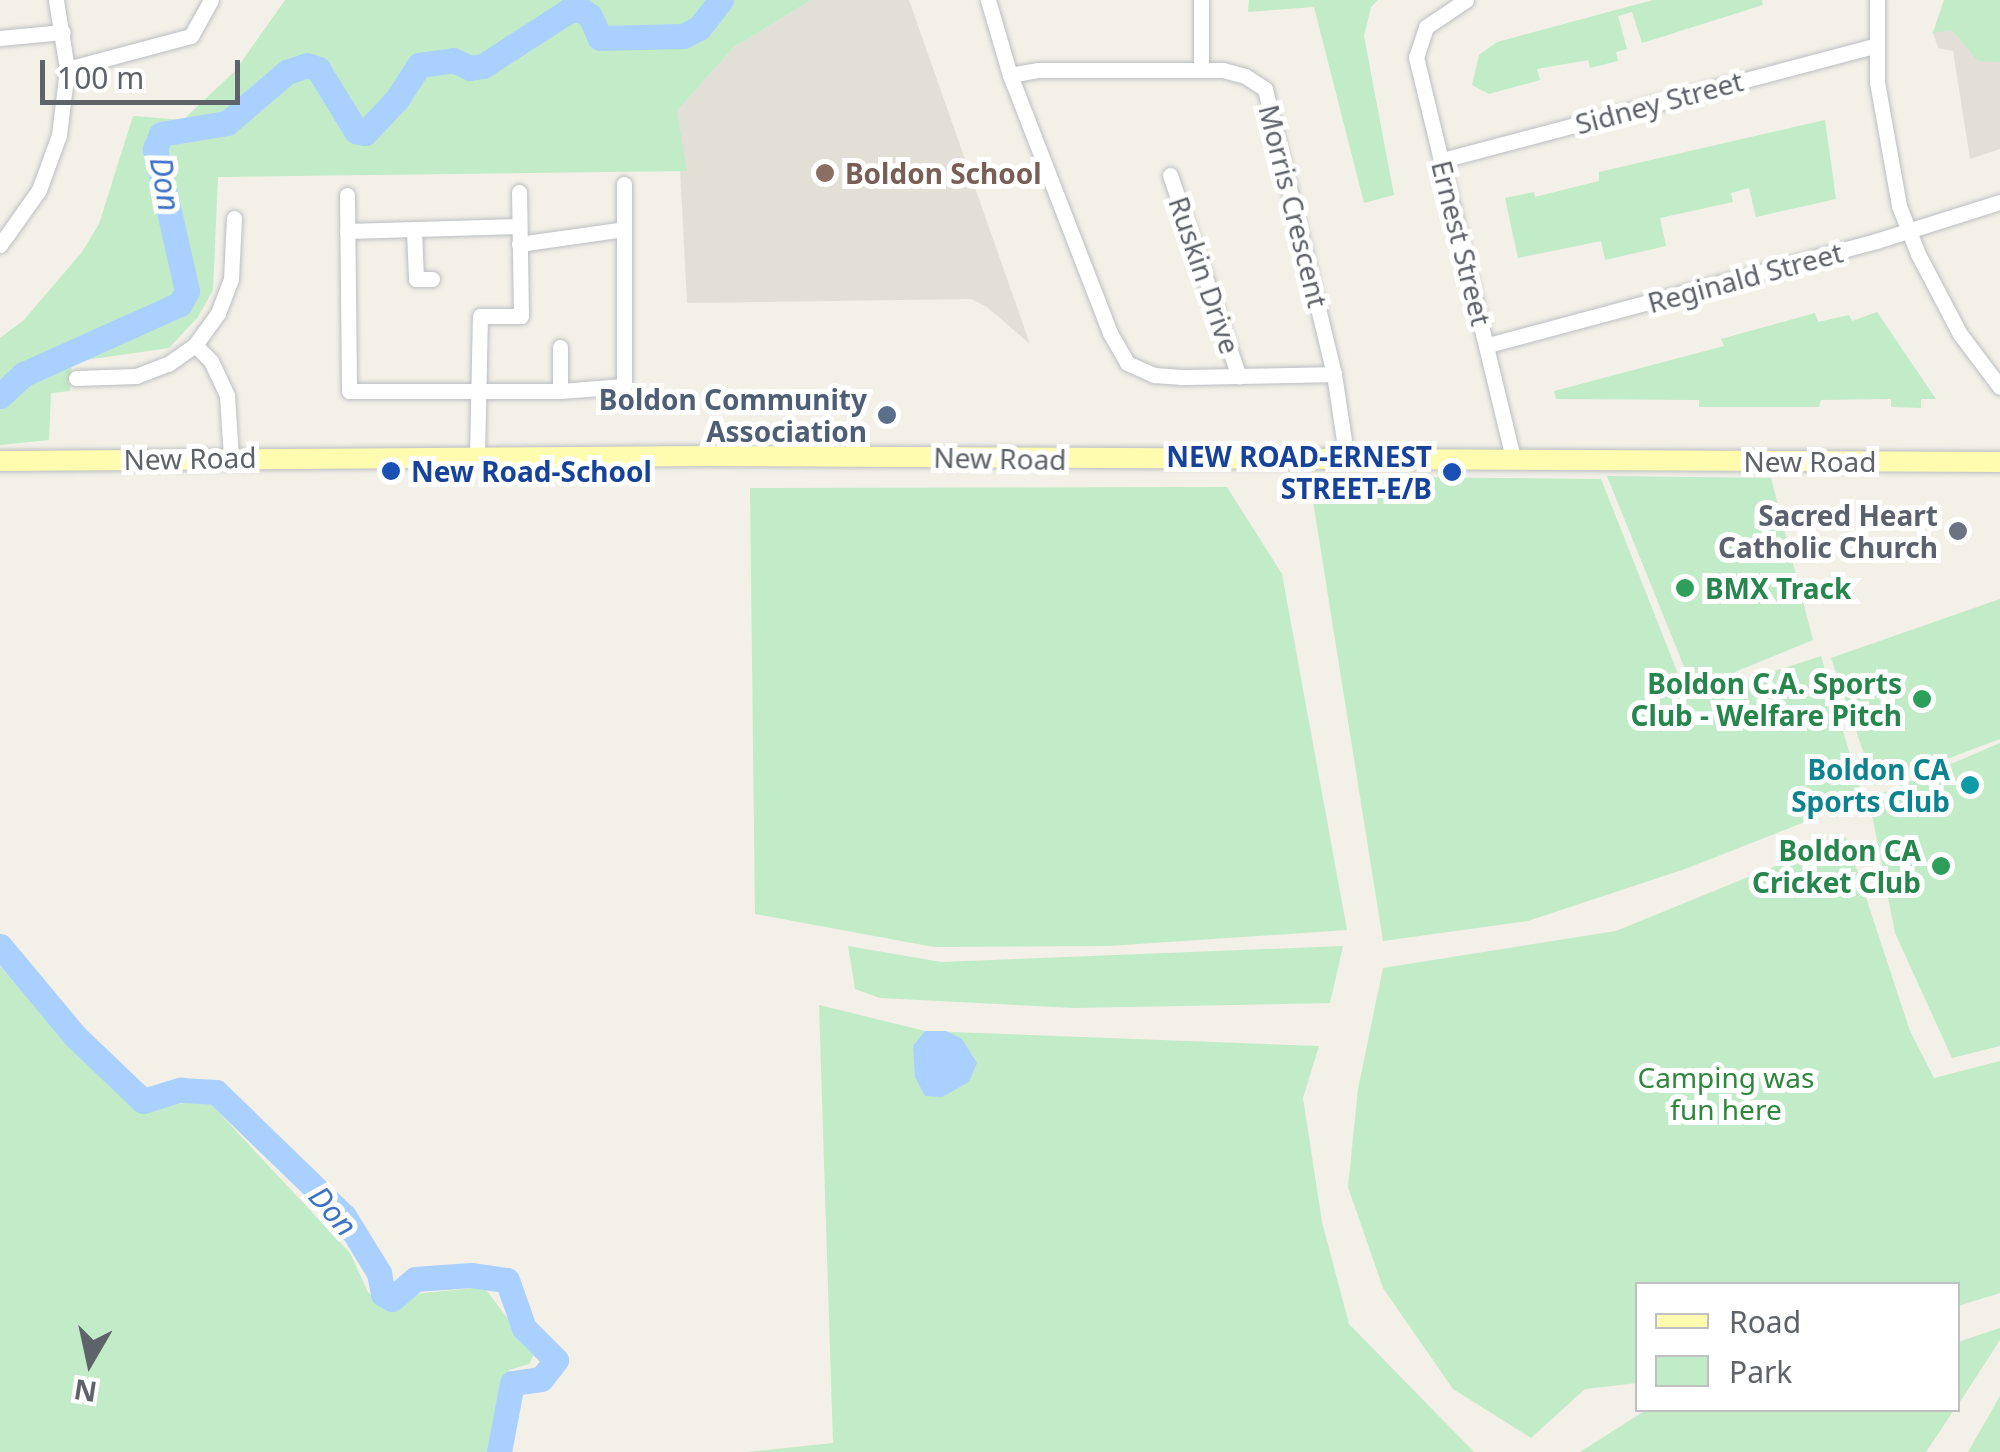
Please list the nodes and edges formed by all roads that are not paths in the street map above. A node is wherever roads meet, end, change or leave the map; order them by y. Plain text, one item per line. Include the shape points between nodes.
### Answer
1 (56, 0) edge
2 (212, 0) edge
3 (988, 0) edge
4 (1201, 0) edge
5 (1466, 0) edge
6 (1877, 0) edge
7 (62, 32) junction
8 (0, 38) edge
9 (1876, 45) junction
10 (68, 69) junction
11 (1201, 70) junction
12 (1010, 76) junction
13 (1442, 160) junction
14 (1168, 175) dead end
15 (624, 184) dead end
16 (519, 192) dead end
17 (347, 196) dead end
18 (2000, 202) edge
19 (234, 218) dead end
20 (518, 226) junction
21 (624, 229) junction
22 (414, 230) junction
23 (347, 232) junction
24 (1908, 232) junction
25 (0, 244) edge
26 (520, 244) junction
27 (432, 279) dead end
28 (195, 345) junction
29 (1488, 345) junction
30 (560, 348) dead end
31 (1334, 374) junction
32 (1240, 376) junction
33 (76, 378) dead end
34 (2000, 387) edge
35 (479, 391) junction
36 (560, 391) junction
37 (477, 456) junction
38 (231, 458) junction
39 (1348, 460) junction
40 (0, 461) edge
41 (1514, 461) junction
42 (2000, 462) edge

1 - 7 street
2 - 10 street via 191,36
3 - 12 street
4 - 11 street
5 - 13 street, Ernest Street via 1426,27 1416,57
6 - 9 street
7 - 8 street
7 - 10 street
9 - 13 street, Sidney Street
9 - 24 street via 1890,170
10 - 25 street via 50,166
11 - 12 street, Morris Crescent via 1038,70
11 - 31 street, Morris Crescent via 1245,76 1265,89 1272,104
12 - 32 street via 1117,350 1154,375
13 - 29 street, Ernest Street
14 - 32 street, Ruskin Drive
15 - 21 street
16 - 20 street
17 - 23 street
18 - 24 street, Reginald Street
19 - 28 street via 225,298
20 - 22 street
20 - 26 street
21 - 26 street
21 - 36 street via 624,386
22 - 23 street
22 - 27 street via 416,280
23 - 35 street via 349,391
24 - 29 street, Reginald Street
24 - 34 street via 1960,334
26 - 35 street via 521,316 480,316
28 - 33 street via 136,376
28 - 38 street via 227,394
29 - 41 street, Ernest Street
30 - 36 street
31 - 32 street
31 - 39 street, Morris Crescent
35 - 36 street
35 - 37 street
37 - 38 main road, New Road
37 - 39 main road, New Road
38 - 40 main road, New Road
39 - 41 main road, New Road
41 - 42 main road, New Road

